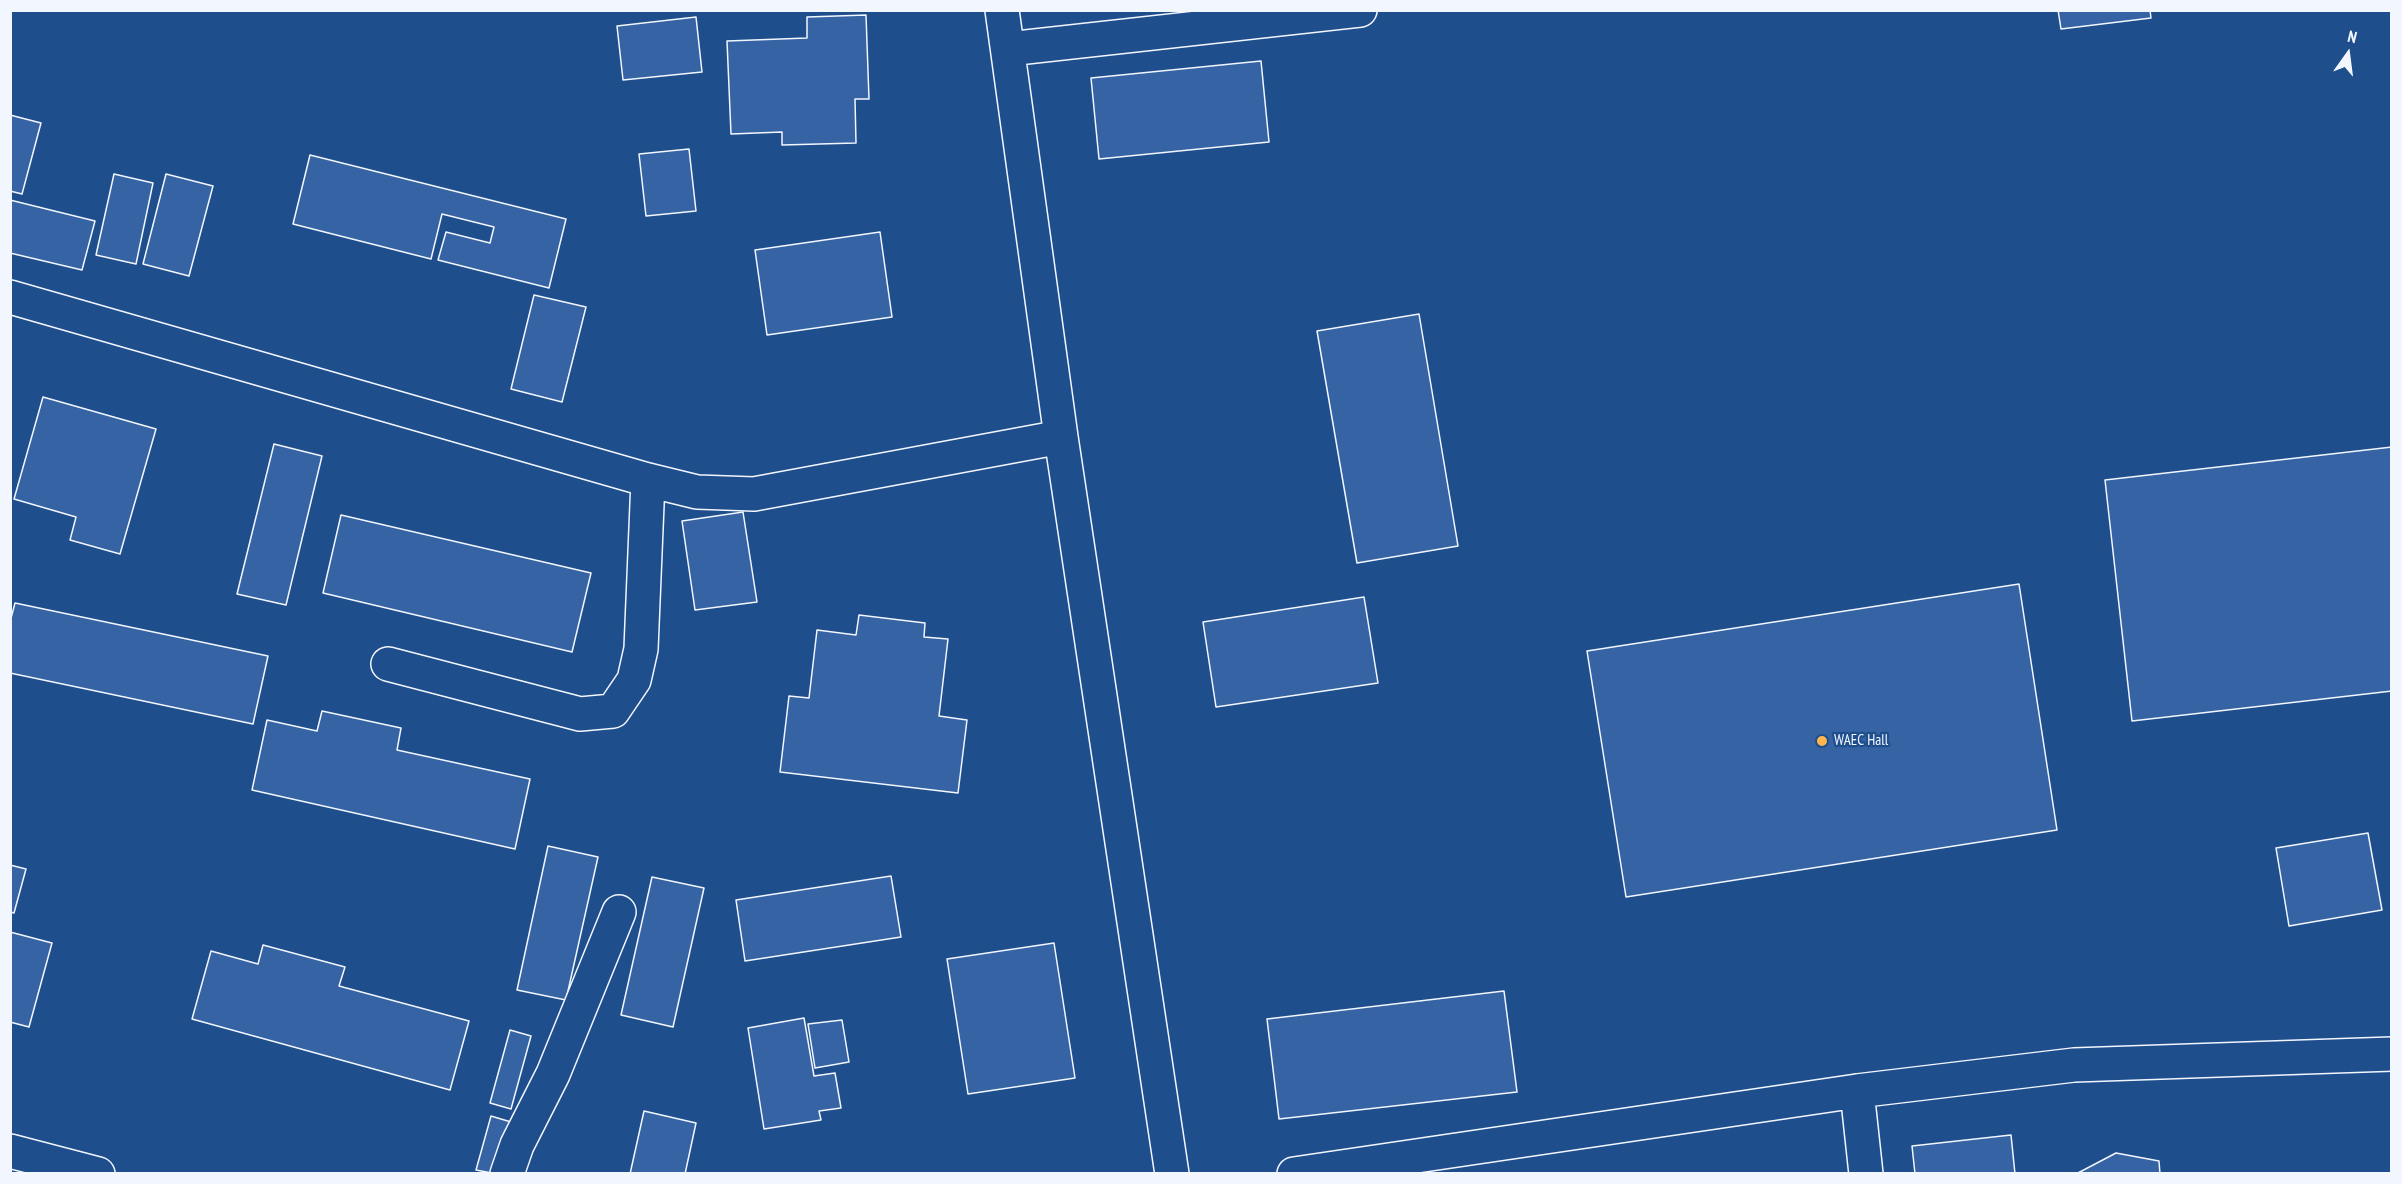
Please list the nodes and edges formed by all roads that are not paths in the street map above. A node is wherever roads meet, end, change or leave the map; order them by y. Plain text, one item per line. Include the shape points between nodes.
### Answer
1 (1002, 10) edge
2 (1360, 10) edge
3 (1008, 49) junction
4 (10, 297) edge
5 (1061, 437) junction
6 (648, 480) junction
7 (388, 664) dead end
8 (619, 912) dead end
9 (2391, 1054) edge
10 (1857, 1091) junction
11 (10, 1151) edge
12 (98, 1173) edge
13 (507, 1173) edge
14 (1172, 1173) edge
15 (1294, 1173) edge
16 (1866, 1173) edge

1 - 3 street
2 - 3 street
3 - 5 street
4 - 6 street
5 - 6 street via 753,494 697,492
5 - 14 street
6 - 7 street via 640,649 633,680 613,711 580,714
8 - 13 street via 553,1074
9 - 10 street via 2074,1065
10 - 15 street
10 - 16 street
11 - 12 street

